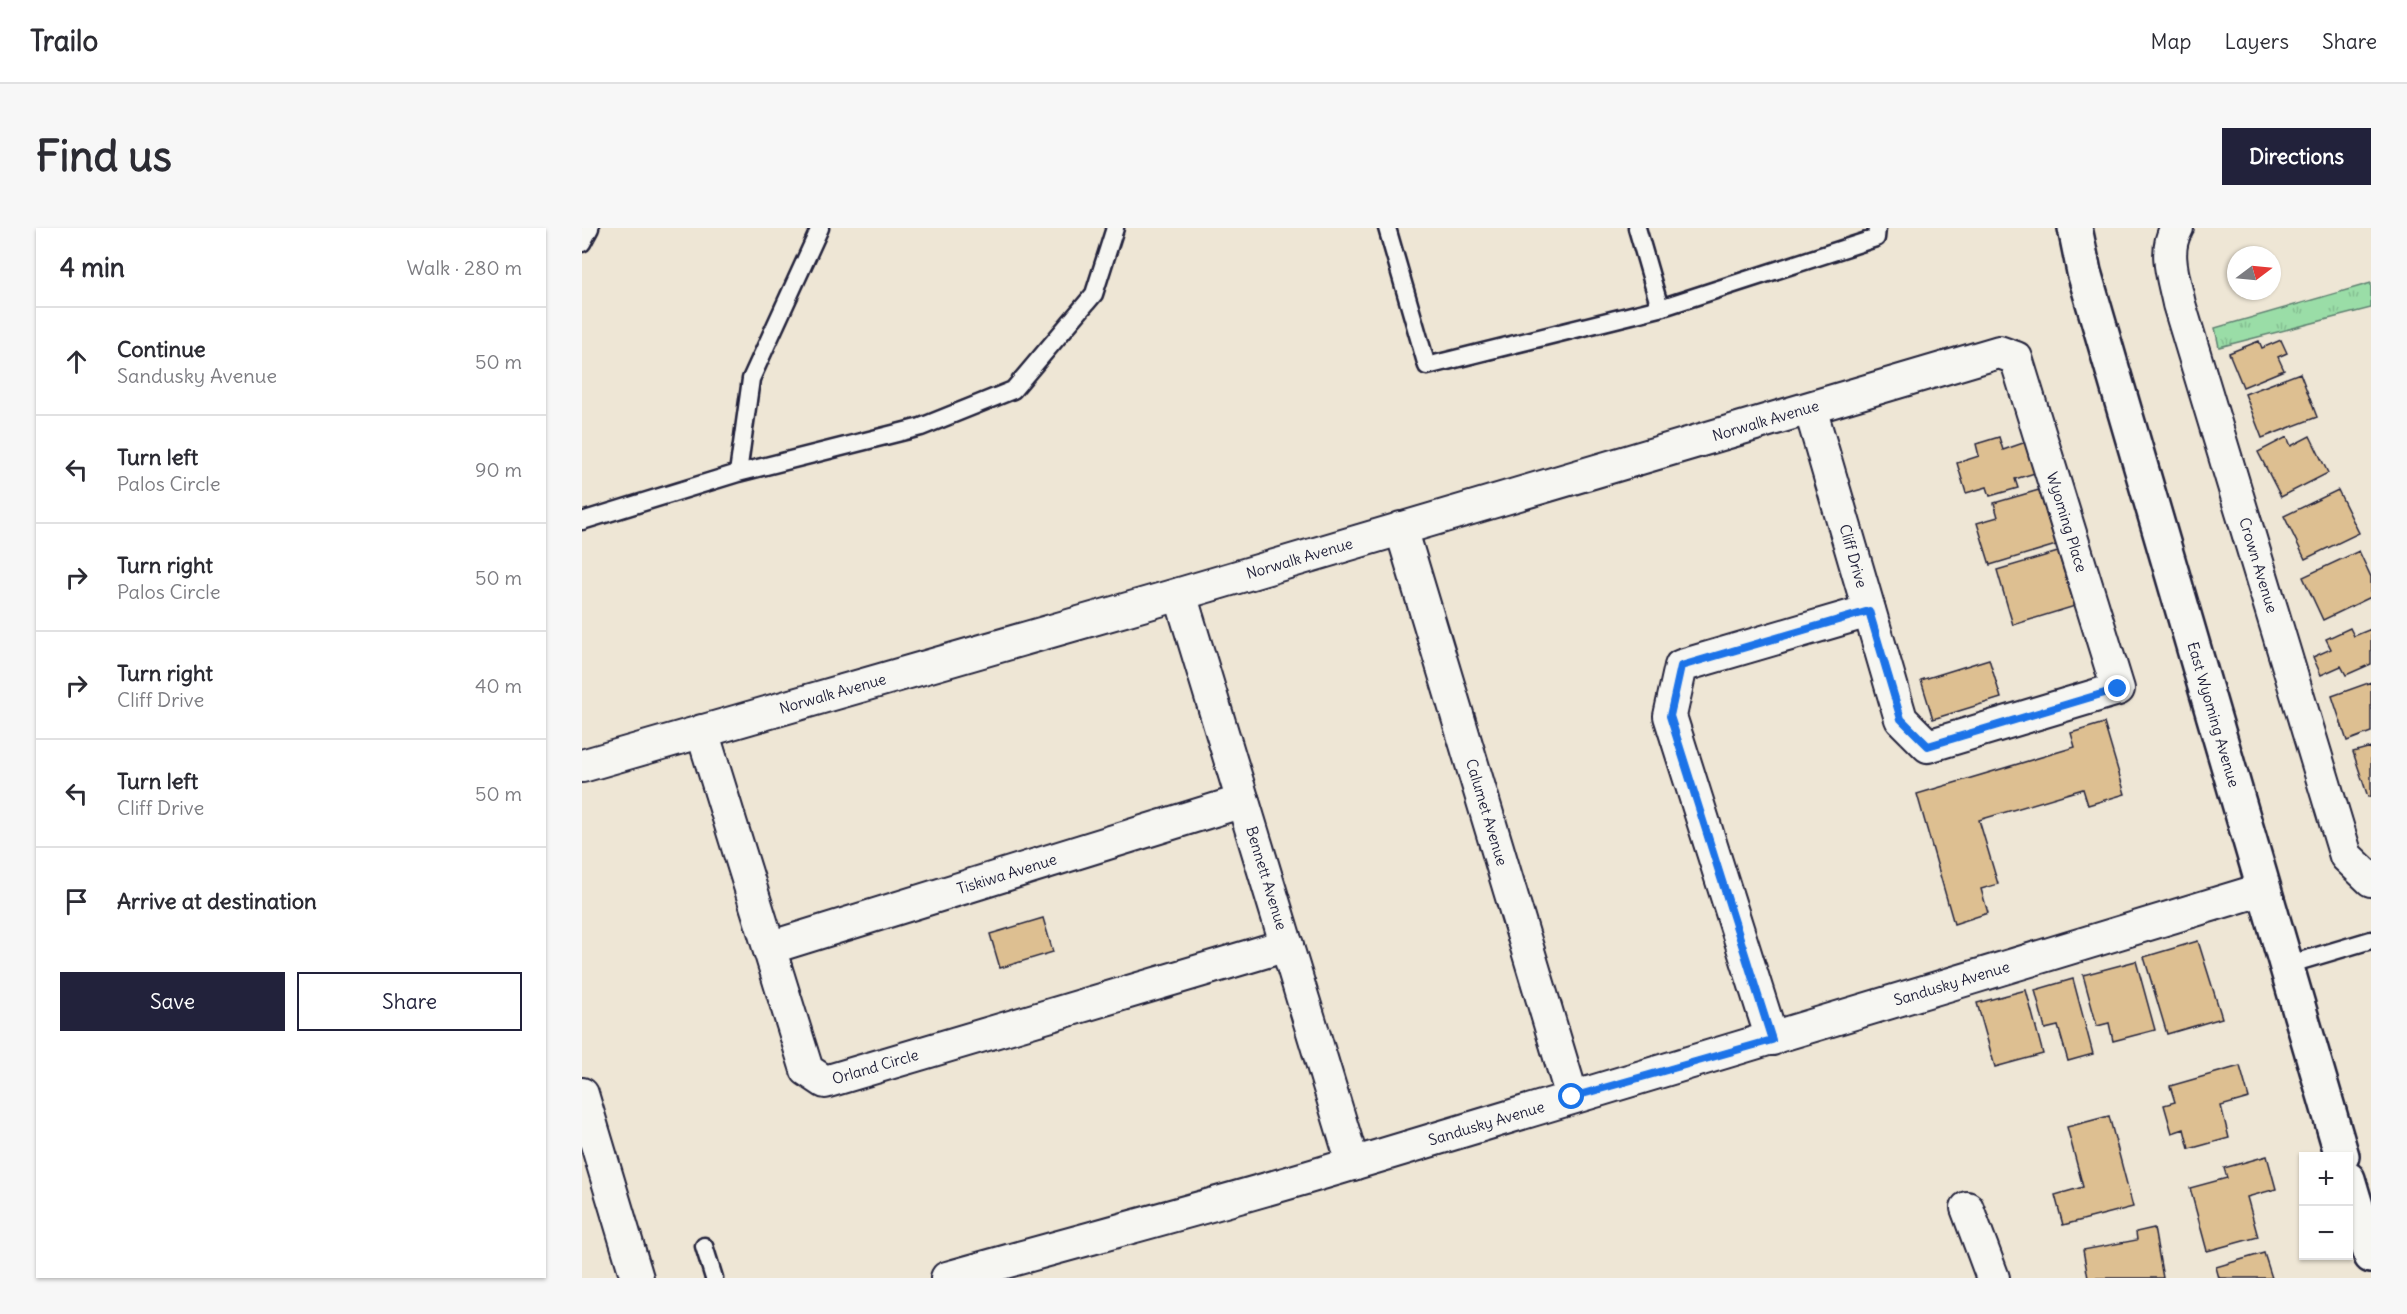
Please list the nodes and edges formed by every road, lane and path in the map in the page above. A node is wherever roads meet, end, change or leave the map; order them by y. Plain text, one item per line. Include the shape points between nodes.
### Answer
1 (590, 228) edge
2 (820, 228) edge
3 (1115, 228) edge
4 (1387, 228) edge
5 (1636, 228) edge
6 (1877, 228) edge
7 (2066, 228) edge
8 (2075, 228) edge
9 (2174, 233) edge
10 (582, 243) edge
11 (2084, 272) junction
12 (1660, 308) junction
13 (2016, 358) joint
14 (1810, 408) junction
15 (738, 473) junction
16 (582, 521) edge
17 (1401, 528) junction
18 (1180, 594) junction
19 (1869, 611) junction
20 (2118, 689) joint
21 (702, 731) junction
22 (582, 766) edge
23 (1243, 801) junction
24 (2371, 880) edge
25 (2264, 889) junction
26 (2371, 940) edge
27 (1287, 945) junction
28 (769, 948) junction
29 (2287, 965) junction
30 (1772, 1040) junction
31 (582, 1094) edge
32 (1572, 1097) junction
33 (2341, 1152) edge
34 (1353, 1164) junction
35 (2353, 1193) edge
36 (1967, 1208) dead end
37 (704, 1246) dead end
38 (2371, 1256) edge
39 (638, 1278) edge
40 (714, 1278) edge
41 (947, 1278) edge
42 (1993, 1278) edge

1 - 10 lane
2 - 15 lane via 751,379
3 - 15 lane via 1094,294 1013,390 921,427
4 - 12 lane via 1427,366
5 - 12 lane
6 - 12 lane via 1876,238
7 - 11 street, East Wyoming Avenue
8 - 11 street, East Wyoming Avenue
9 - 24 street, Crown Avenue via 2171,265 2180,304 2346,856
11 - 25 street, East Wyoming Avenue
13 - 14 street, Norwalk Avenue via 1999,351
13 - 20 street, Wyoming Place
14 - 17 street, Norwalk Avenue
14 - 19 street, Cliff Drive
15 - 16 lane
17 - 18 street, Norwalk Avenue
17 - 32 street, Calumet Avenue
18 - 21 street, Norwalk Avenue
18 - 23 street, Bennett Avenue
19 - 20 street, Cliff Drive via 1901,719 1928,746
19 - 30 street via 1681,666 1670,716
21 - 22 street, Norwalk Avenue
21 - 28 street, Orland Circle
23 - 27 street, Bennett Avenue
23 - 28 street, Tiskiwa Avenue
25 - 29 street, East Wyoming Avenue
25 - 30 street, Sandusky Avenue
26 - 29 lane
27 - 28 street, Orland Circle via 825,1082 807,1070
27 - 34 street, Bennett Avenue
29 - 33 street, East Wyoming Avenue
30 - 32 street, Sandusky Avenue
31 - 39 street
32 - 34 street, Sandusky Avenue
34 - 41 street, Sandusky Avenue
35 - 38 street
36 - 42 street
37 - 40 lane

